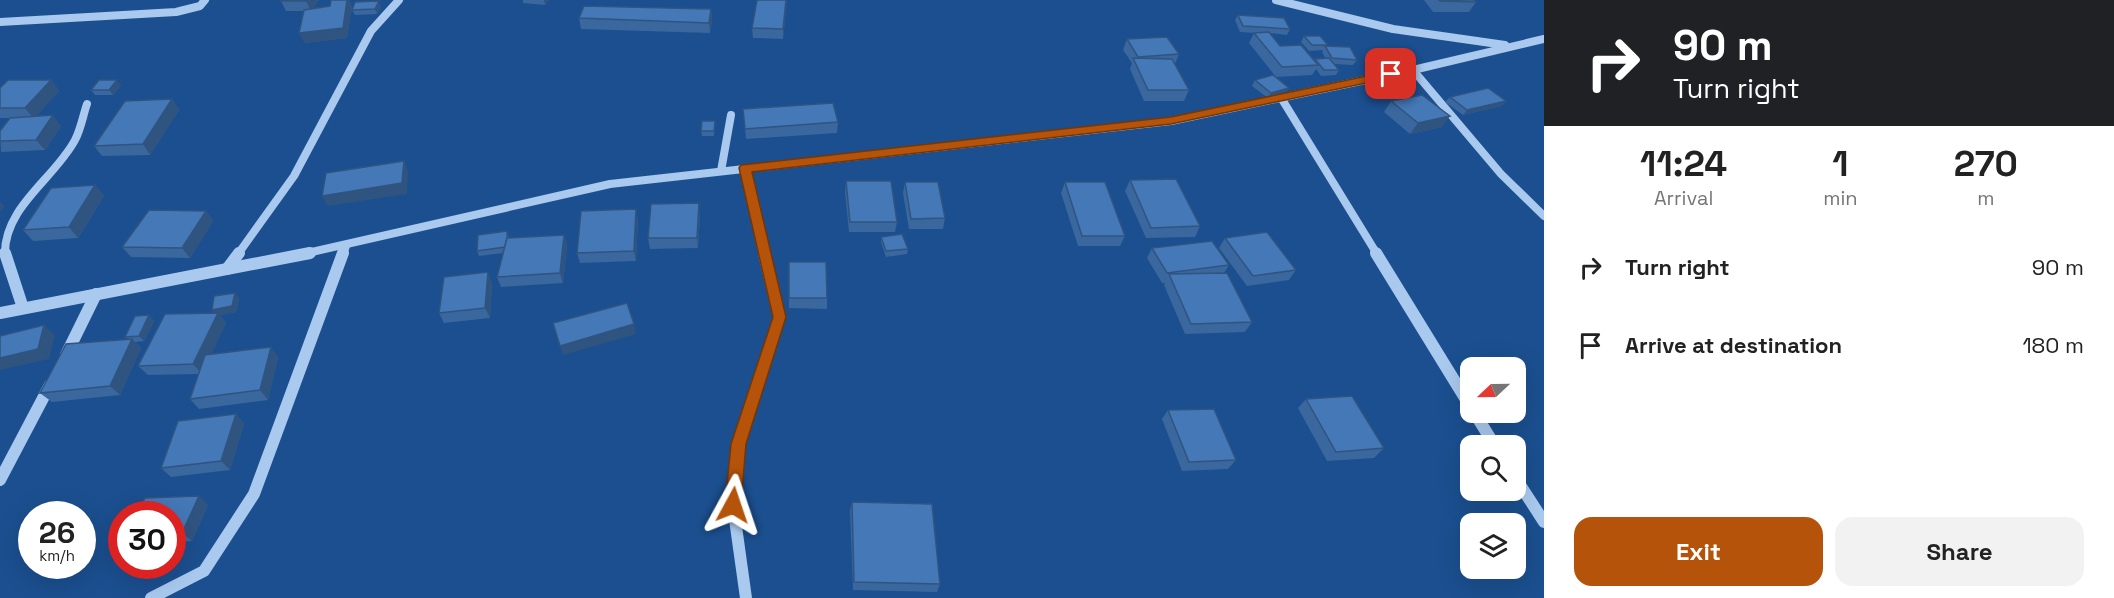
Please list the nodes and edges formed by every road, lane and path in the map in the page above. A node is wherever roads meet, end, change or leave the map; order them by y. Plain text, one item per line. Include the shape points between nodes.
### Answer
1 (205, 0) edge
2 (399, 0) edge
3 (1276, 0) edge
4 (0, 22) edge
5 (1544, 39) edge
6 (1515, 46) junction
7 (1413, 70) junction
8 (1280, 96) junction
9 (87, 104) dead end
10 (731, 115) dead end
11 (745, 168) junction
12 (722, 171) junction
13 (1544, 216) edge
14 (346, 246) junction
15 (227, 269) junction
16 (96, 294) junction
17 (23, 308) junction
18 (0, 313) edge
19 (1460, 390) edge
20 (0, 480) edge
21 (1526, 494) edge
22 (1544, 522) edge
23 (151, 598) edge
24 (746, 598) edge

1 - 4 street via 200,6 176,12
2 - 15 street via 371,31 294,176
3 - 6 street via 1412,33
5 - 6 street
6 - 7 street
7 - 8 street
7 - 13 street via 1500,174
8 - 11 street via 1171,121
8 - 19 street
9 - 17 street via 75,140 17,215 7,235 5,253
10 - 12 street
11 - 12 street
11 - 24 street via 780,317 739,444 733,505
12 - 14 street via 610,184
14 - 15 street
14 - 23 street via 254,494 204,571
15 - 16 street
16 - 17 street
16 - 20 street
17 - 18 street
21 - 22 street

